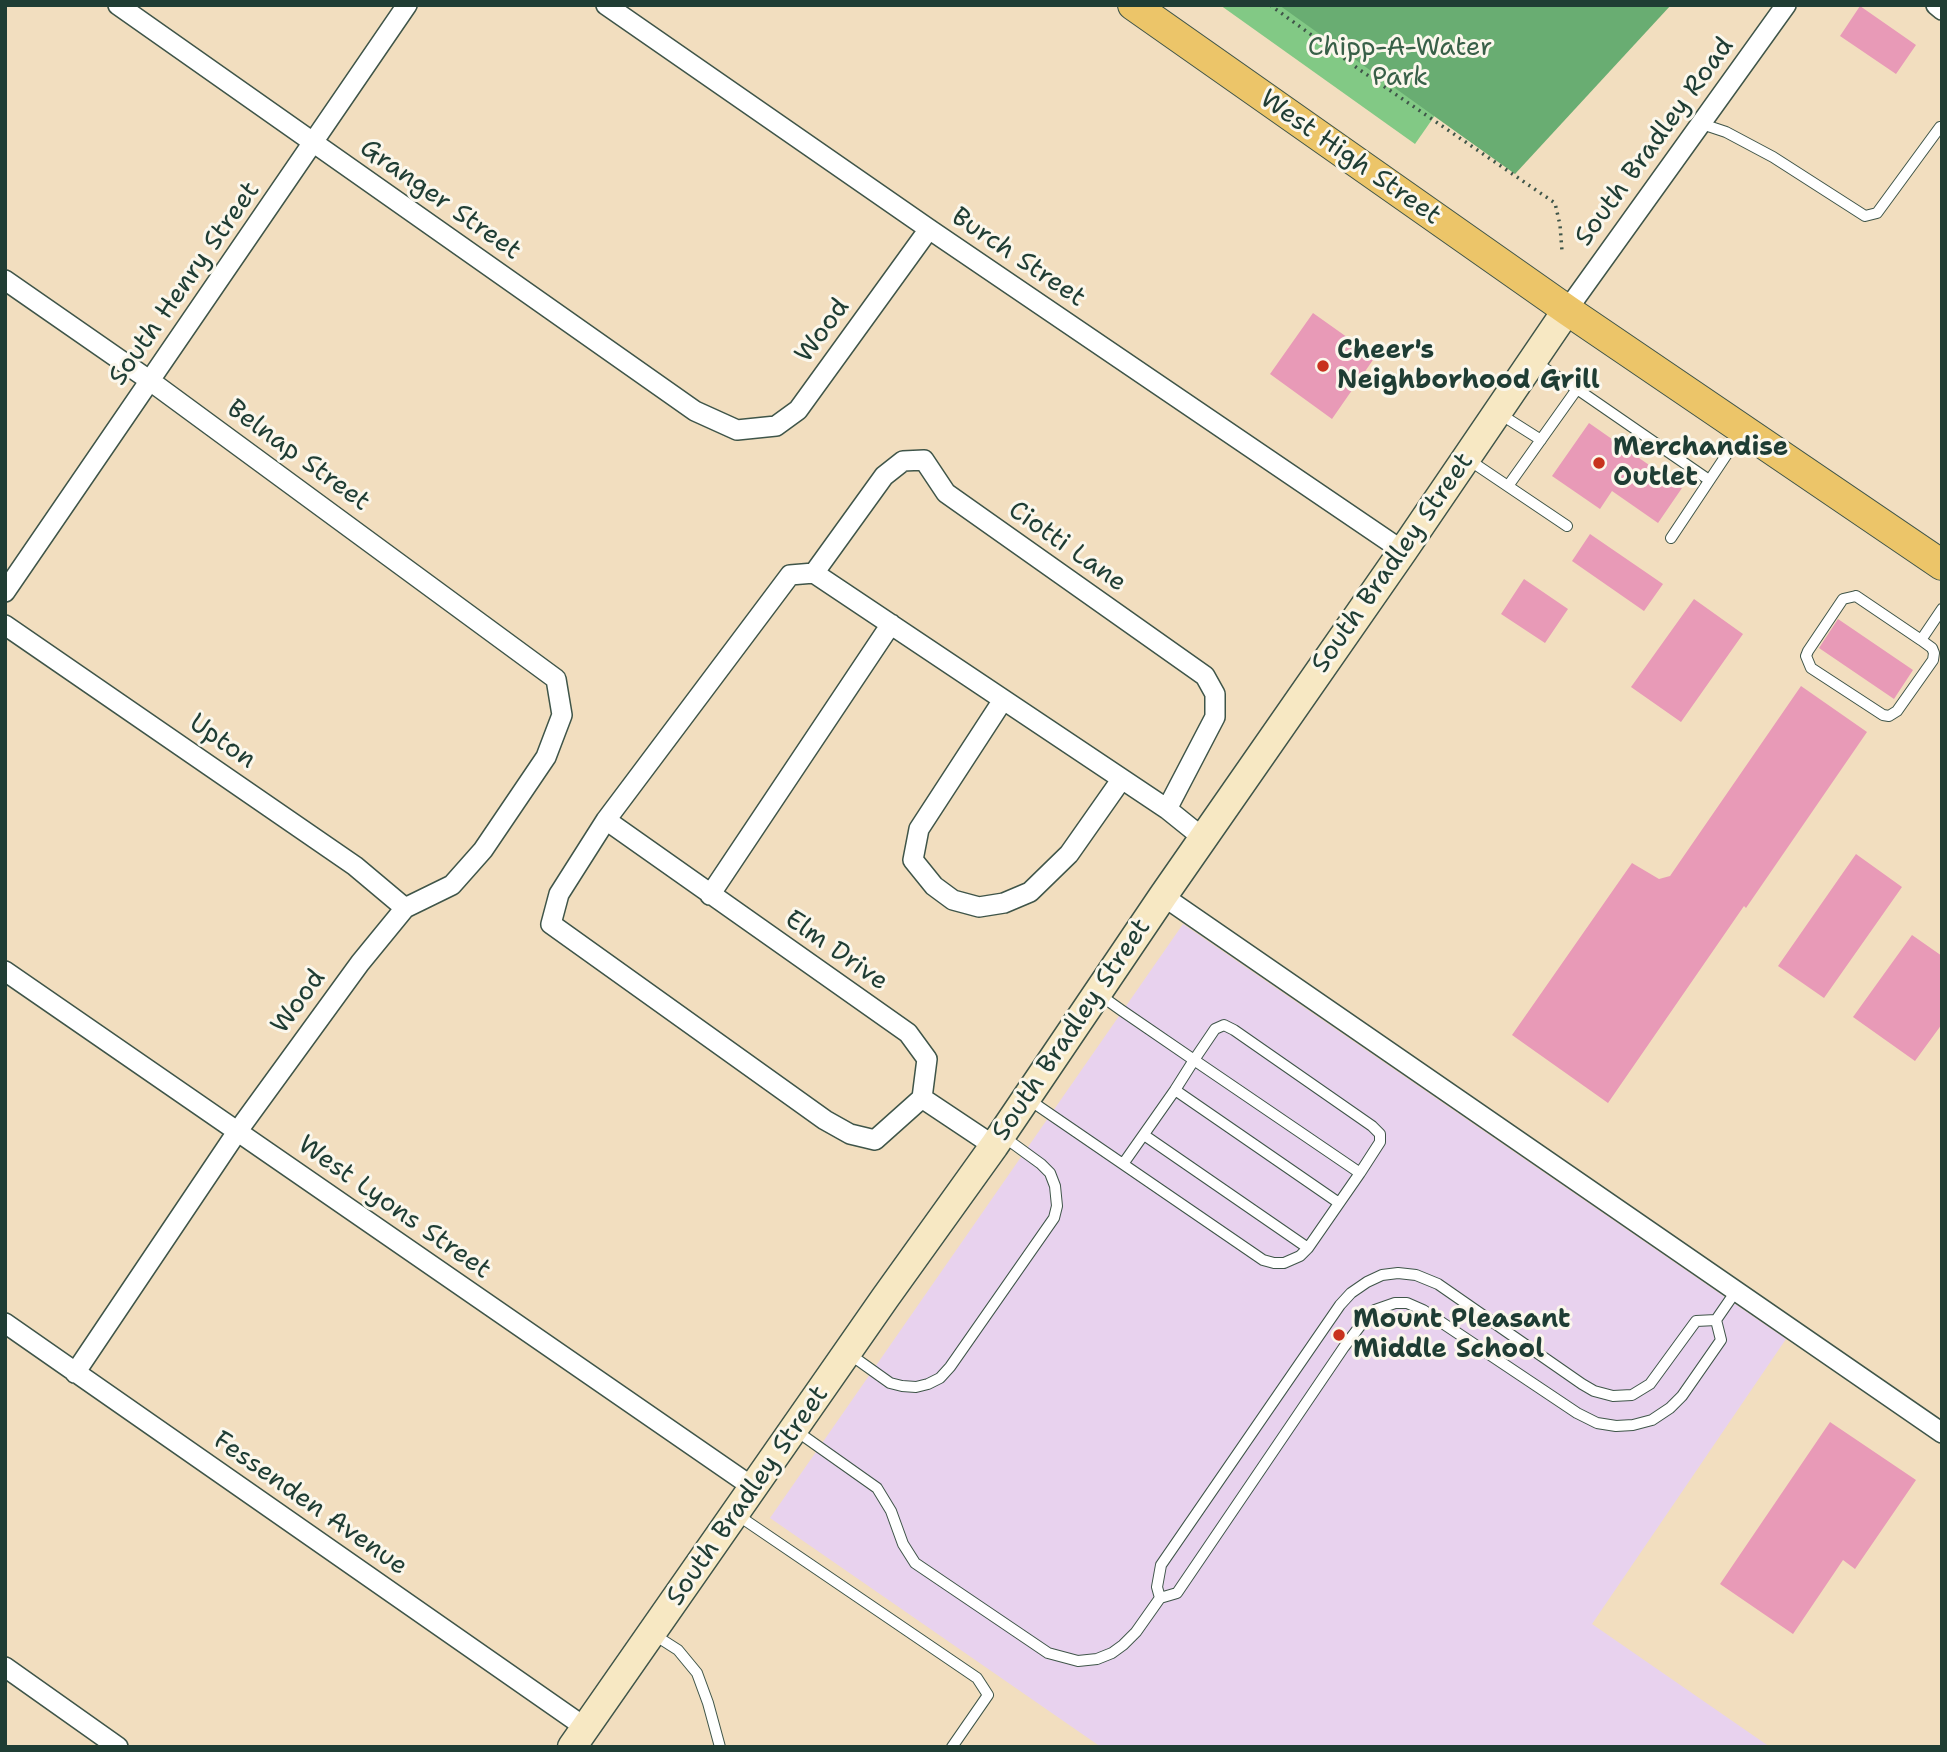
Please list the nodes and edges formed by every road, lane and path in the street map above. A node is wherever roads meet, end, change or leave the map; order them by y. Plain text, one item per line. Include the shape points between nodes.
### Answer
1 (118, 5) edge
2 (407, 5) edge
3 (606, 5) edge
4 (1133, 5) edge
5 (1270, 5) edge
6 (1786, 5) edge
7 (1937, 5) edge
8 (1942, 10) edge
9 (1702, 124) junction
10 (1940, 127) edge
11 (314, 144) junction
12 (929, 229) junction
13 (1562, 251) dead end
14 (5, 280) edge
15 (1567, 310) junction
16 (1532, 360) junction
17 (149, 380) junction
18 (1577, 389) junction
19 (1497, 412) junction
20 (737, 430) joint
21 (1743, 430) junction
22 (1541, 440) junction
23 (1466, 458) junction
24 (1709, 480) junction
25 (1508, 486) junction
26 (1567, 526) dead end
27 (1671, 538) dead end
28 (1403, 551) junction
29 (1942, 565) edge
30 (814, 573) junction
31 (5, 592) edge
32 (1942, 610) edge
33 (891, 624) junction
34 (5, 625) edge
35 (1921, 640) junction
36 (556, 679) joint
37 (1003, 700) junction
38 (1121, 780) junction
39 (1167, 810) junction
40 (606, 820) junction
41 (1203, 838) junction
42 (710, 895) junction
43 (1163, 896) junction
44 (405, 908) junction
45 (5, 971) edge
46 (1097, 993) junction
47 (1194, 1060) junction
48 (1175, 1090) junction
49 (922, 1098) junction
50 (1026, 1098) junction
51 (237, 1132) junction
52 (1144, 1135) junction
53 (998, 1140) junction
54 (1124, 1164) junction
55 (1360, 1173) junction
56 (1339, 1203) junction
57 (1308, 1248) junction
58 (1736, 1291) junction
59 (1716, 1320) junction
60 (5, 1323) edge
61 (848, 1353) junction
62 (75, 1373) junction
63 (794, 1430) junction
64 (1942, 1433) edge
65 (754, 1488) junction
66 (736, 1513) junction
67 (1160, 1598) junction
68 (652, 1633) junction
69 (5, 1667) edge
70 (579, 1737) edge
71 (118, 1747) edge
72 (720, 1747) edge
73 (952, 1747) edge

1 - 11 street, Granger Street
2 - 11 street, South Henry Street
3 - 12 street, Burch Street
4 - 15 main road, West High Street
5 - 13 path via 1556,203
6 - 9 street, South Bradley Road
7 - 8 street
9 - 10 lane via 1773,157 1864,216 1877,213
9 - 15 street, South Bradley Road
11 - 17 street, South Henry Street
11 - 20 street, Granger Street via 695,411
12 - 20 street, Wood via 798,411 776,426
12 - 28 street, Burch Street
14 - 17 street, Belnap Street
15 - 16 street, South Bradley Street
15 - 21 main road, West High Street
16 - 18 lane
16 - 19 street, South Bradley Street
17 - 31 street, South Henry Street
17 - 36 street, Belnap Street
18 - 22 lane
18 - 24 lane
19 - 22 lane
19 - 23 street, South Bradley Street
21 - 24 lane
21 - 29 main road, West High Street
22 - 25 lane
23 - 25 lane
23 - 28 street, South Bradley Street
24 - 27 lane
25 - 26 lane
28 - 41 street, South Bradley Street
30 - 33 street
30 - 39 street, Ciotti Lane via 884,476 903,461 924,460 946,493 1205,676 1215,694 1215,717
30 - 40 street via 790,575
32 - 35 lane
33 - 37 street
33 - 42 street
34 - 44 street, Upton via 355,866
35 - 35 lane via 1932,648 1933,660 1889,716 1811,668 1807,656 1843,599 1856,596
36 - 44 street, Wood via 562,715 546,757 483,850 452,885
37 - 38 street
37 - 38 street via 919,829 913,860 934,886 953,900 979,907 1004,903 1030,891 1069,855
38 - 39 street
39 - 41 street
40 - 42 street, Elm Drive
40 - 49 street via 559,894 551,924 850,1134 876,1140
41 - 43 street, South Bradley Street
42 - 49 street, Elm Drive via 908,1032 927,1059
43 - 46 street, South Bradley Street
43 - 58 street
44 - 51 street, Wood
45 - 51 street, West Lyons Street
46 - 47 lane
46 - 50 street, South Bradley Street
47 - 48 lane
47 - 55 lane
47 - 55 lane via 1215,1029 1224,1025 1234,1030 1380,1134 1380,1142
48 - 52 lane
48 - 56 lane
49 - 53 street
50 - 53 street, South Bradley Street
50 - 54 lane
51 - 62 street, Wood
51 - 65 street, West Lyons Street
52 - 54 lane
52 - 57 lane
53 - 61 street, South Bradley Street
53 - 61 lane via 1050,1173 1057,1206 1054,1218 950,1367 928,1384 902,1386
54 - 57 lane via 1264,1260 1284,1263
55 - 56 lane
56 - 57 lane
58 - 59 lane
58 - 64 street
59 - 67 lane via 1721,1339 1682,1396 1652,1420 1616,1426 1577,1413 1423,1310 1407,1303 1375,1310 1177,1593
59 - 67 lane via 1696,1321 1650,1384 1632,1395 1613,1396 1582,1384 1437,1284 1398,1273 1367,1282 1339,1305 1161,1565
60 - 62 street, Fessenden Avenue
61 - 63 street, South Bradley Street
62 - 70 street, Fessenden Avenue
63 - 65 street, South Bradley Street
63 - 67 lane via 877,1488 915,1563 1048,1653 1078,1661 1112,1653 1136,1632
65 - 66 street, South Bradley Street
66 - 68 street, South Bradley Street
66 - 73 lane via 977,1678 988,1695
68 - 70 street, South Bradley Street
68 - 72 lane via 678,1650 696,1673
69 - 71 street

